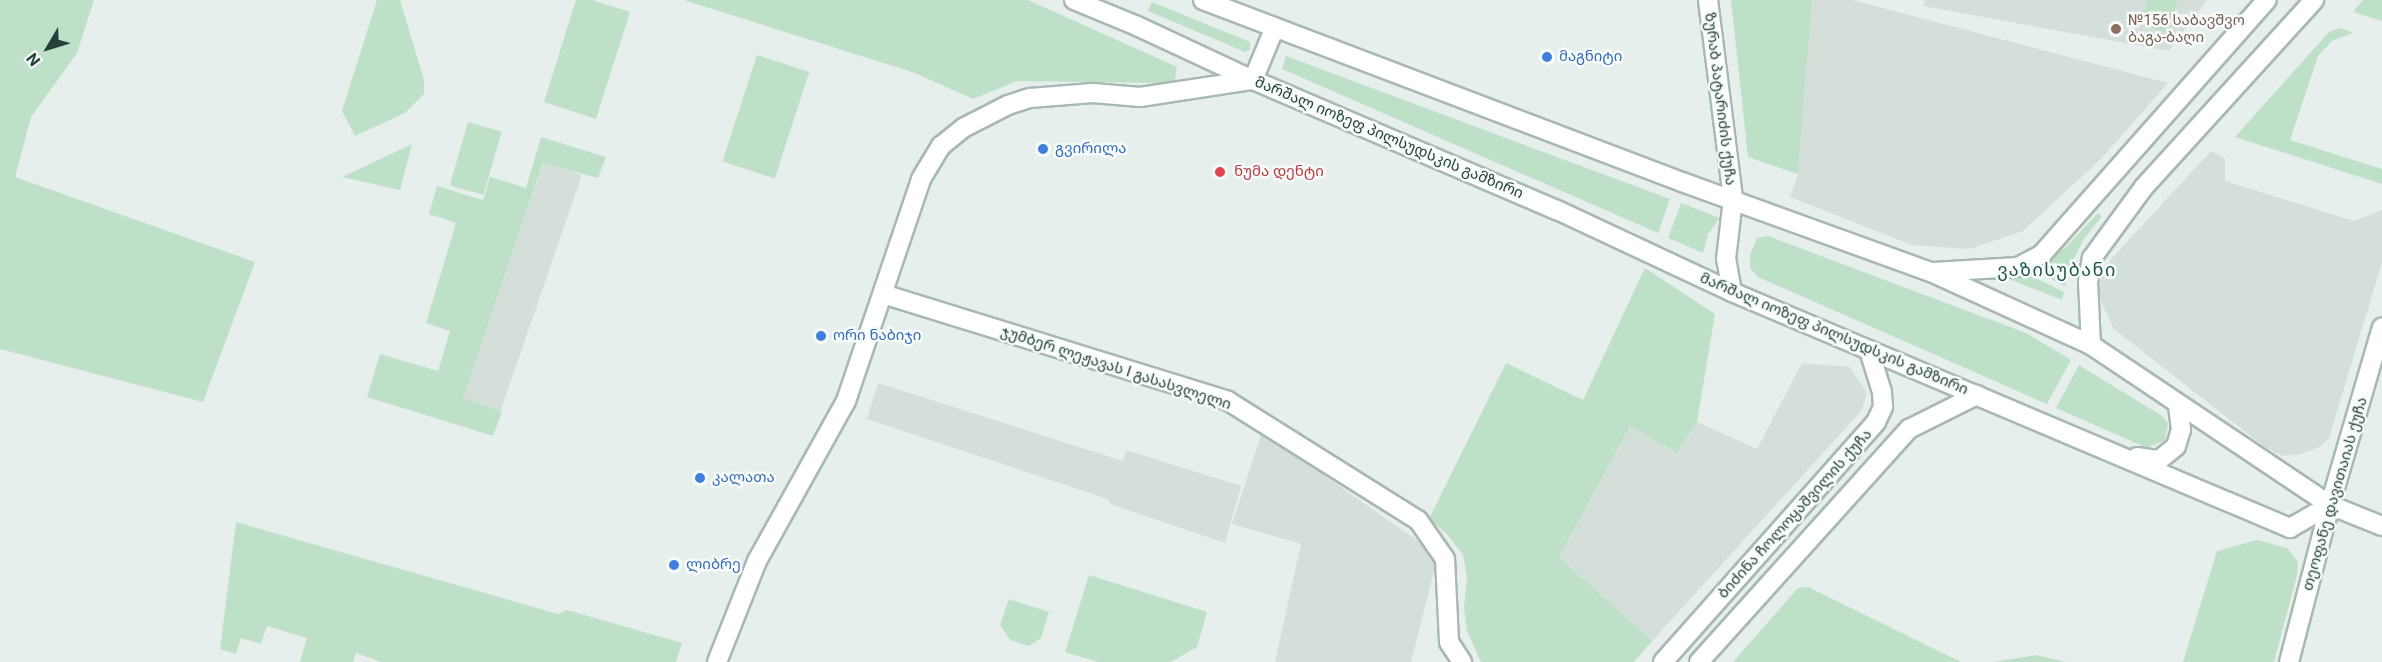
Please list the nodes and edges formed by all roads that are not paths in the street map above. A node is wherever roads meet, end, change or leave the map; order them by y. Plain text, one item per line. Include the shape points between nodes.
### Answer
1 (1074, 0) edge
2 (1203, 0) edge
3 (1708, 0) edge
4 (2267, 0) edge
5 (2314, 0) edge
6 (1275, 27) junction
7 (1253, 80) junction
8 (1733, 199) junction
9 (1931, 272) junction
10 (1732, 292) junction
11 (883, 294) junction
12 (2382, 327) edge
13 (2091, 345) junction
14 (1869, 350) junction
15 (1977, 395) junction
16 (2178, 406) junction
17 (2117, 454) junction
18 (2330, 505) junction
19 (2382, 525) edge
20 (717, 662) edge
21 (1462, 662) edge
22 (1663, 662) edge
23 (1699, 662) edge
24 (2289, 662) edge

1 - 7 main road, მარშალ იოზეფ პილსუდსკის გამზირი
2 - 6 main road
3 - 8 main road, ზურაბ პატარიძის ქუჩა
4 - 9 main road via 2042,254 2018,267
5 - 13 main road via 2144,187 2092,258 2088,282
6 - 7 main road
6 - 8 main road
7 - 10 main road, მარშალ იოზეფ პილსუდსკის გამზირი via 1547,206
7 - 11 main road via 1140,97 1093,93 1039,97 1008,105 963,128 941,146 921,179
8 - 9 main road
8 - 10 main road, ზურაბ პატარიძის ქუჩა via 1726,259
9 - 13 main road
10 - 14 main road, მარშალ იოზეფ პილსუდსკის გამზირი
11 - 20 main road via 846,401 751,572
11 - 21 main road, ჯუმბერ ლეჟავას I გასასვლელი via 1228,401 1418,520 1445,559 1449,642
12 - 18 main road, თეოფანე დავითაიას ქუჩა
13 - 16 main road
14 - 15 main road, მარშალ იოზეფ პილსუდსკის გამზირი
14 - 22 main road, ბიძინა ჩოლოყაშვილის ქუჩა via 1882,392 1883,407 1876,422
15 - 17 main road, მარშალ იოზეფ პილსუდსკის გამზირი
15 - 23 main road, ბიძინა ჩოლოყაშვილის ქუჩა via 1909,429
16 - 17 main road via 2181,430 2176,446 2159,460
16 - 18 main road
17 - 18 main road, მარშალ იოზეფ პილსუდსკის გამზირი via 2290,528
18 - 19 main road
18 - 24 main road, თეოფანე დავითაიას ქუჩა

